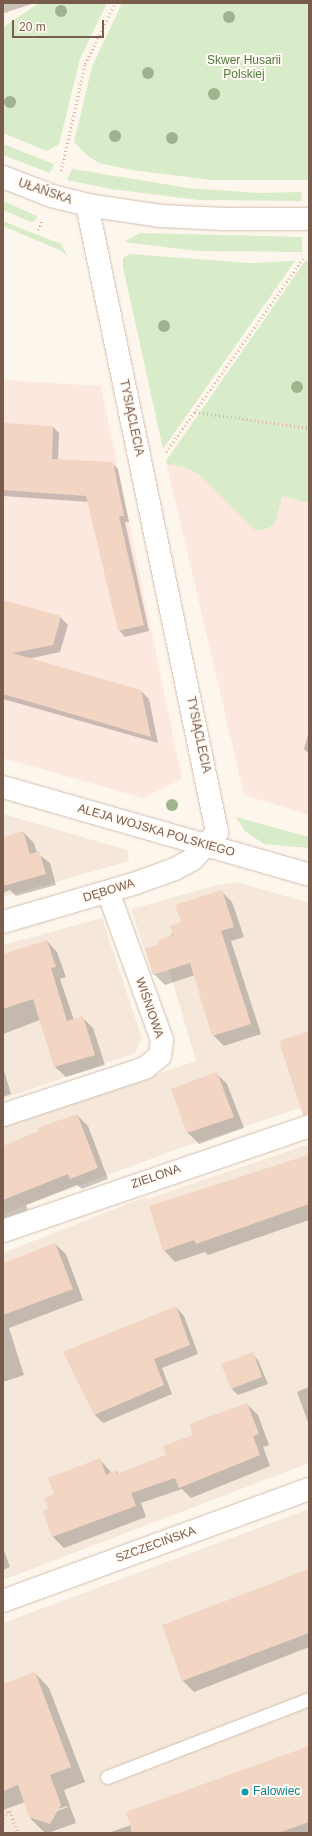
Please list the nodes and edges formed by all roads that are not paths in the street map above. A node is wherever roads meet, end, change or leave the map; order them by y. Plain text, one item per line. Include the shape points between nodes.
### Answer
1 (3, 177) edge
2 (87, 205) junction
3 (309, 219) edge
4 (3, 787) edge
5 (207, 845) junction
6 (309, 875) edge
7 (108, 892) junction
8 (3, 922) edge
9 (3, 1116) edge
10 (309, 1126) edge
11 (3, 1231) edge
12 (306, 1490) edge
13 (3, 1601) edge
14 (309, 1699) edge
15 (107, 1777) dead end

1 - 2 street, UŁAŃSKA via 52,196
2 - 3 street via 161,216
2 - 5 street, TYSIĄCLECIA via 216,820 217,832
4 - 5 street, ALEJA WOJSKA POLSKIEGO
5 - 6 street, ALEJA WOJSKA POLSKIEGO
5 - 7 street, DĘBOWA via 185,865
7 - 8 street, DĘBOWA
7 - 9 street, WIŚNIOWA via 162,1040 160,1056 145,1068
10 - 11 street, ZIELONA
12 - 13 street, SZCZECIŃSKA
14 - 15 lane

